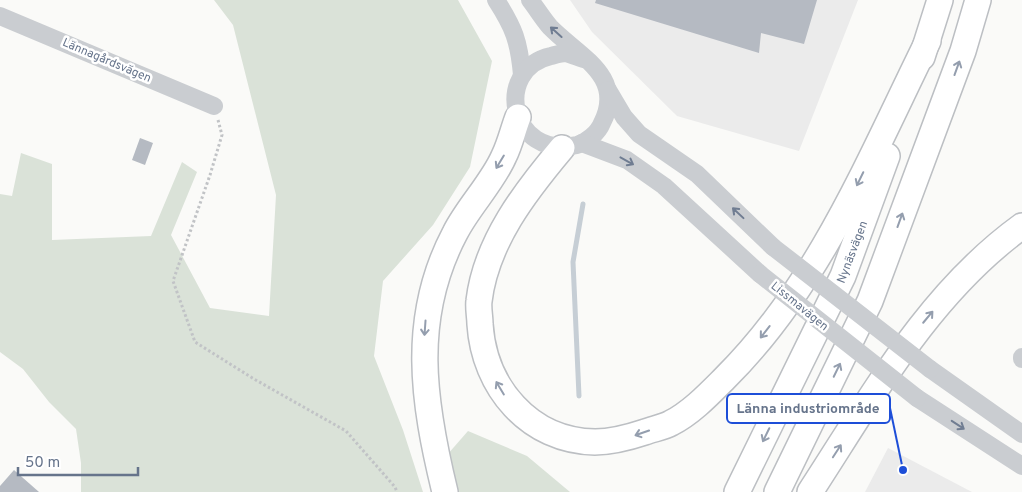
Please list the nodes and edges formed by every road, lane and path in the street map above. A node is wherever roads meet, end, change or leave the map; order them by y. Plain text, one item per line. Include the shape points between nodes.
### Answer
1 (496, 0) edge
2 (530, 0) edge
3 (940, 0) edge
4 (978, 0) edge
5 (0, 16) edge
6 (928, 41) junction
7 (587, 60) junction
8 (522, 75) junction
9 (608, 90) junction
10 (214, 106) joint
11 (518, 116) junction
12 (572, 146) junction
13 (1022, 226) edge
14 (1022, 434) edge
15 (1022, 466) edge
16 (396, 492) edge
17 (445, 492) edge
18 (736, 492) edge
19 (777, 492) edge
20 (810, 492) edge

1 - 8 street via 513,25
7 -> 2 street via 550,27
3 - 6 highway, Nynäsvägen
19 -> 4 highway via 870,301 964,51
5 - 10 street, Lännagårdsvägen
6 -> 12 highway via 830,239 775,320 743,360 708,395 671,423 633,436 596,442 563,437 535,425 507,398 488,368 481,338 479,302 491,257 512,212
6 -> 18 highway, Nynäsvägen via 843,276
7 - 8 street via 564,53 548,56 540,58
7 - 9 street via 601,73
8 - 11 street via 515,95
9 - 12 street via 608,112 599,130
14 -> 9 street, bridge via 930,369 774,246 697,174 639,134
10 - 16 path via 222,136 173,281 196,342 346,431
11 - 12 street via 528,133 543,144
11 -> 17 highway via 504,158 454,233 435,280 425,323 427,407
12 -> 15 street, Lissmavägen, bridge via 627,160 664,186 760,274 917,398
20 -> 13 highway via 916,332 956,284

